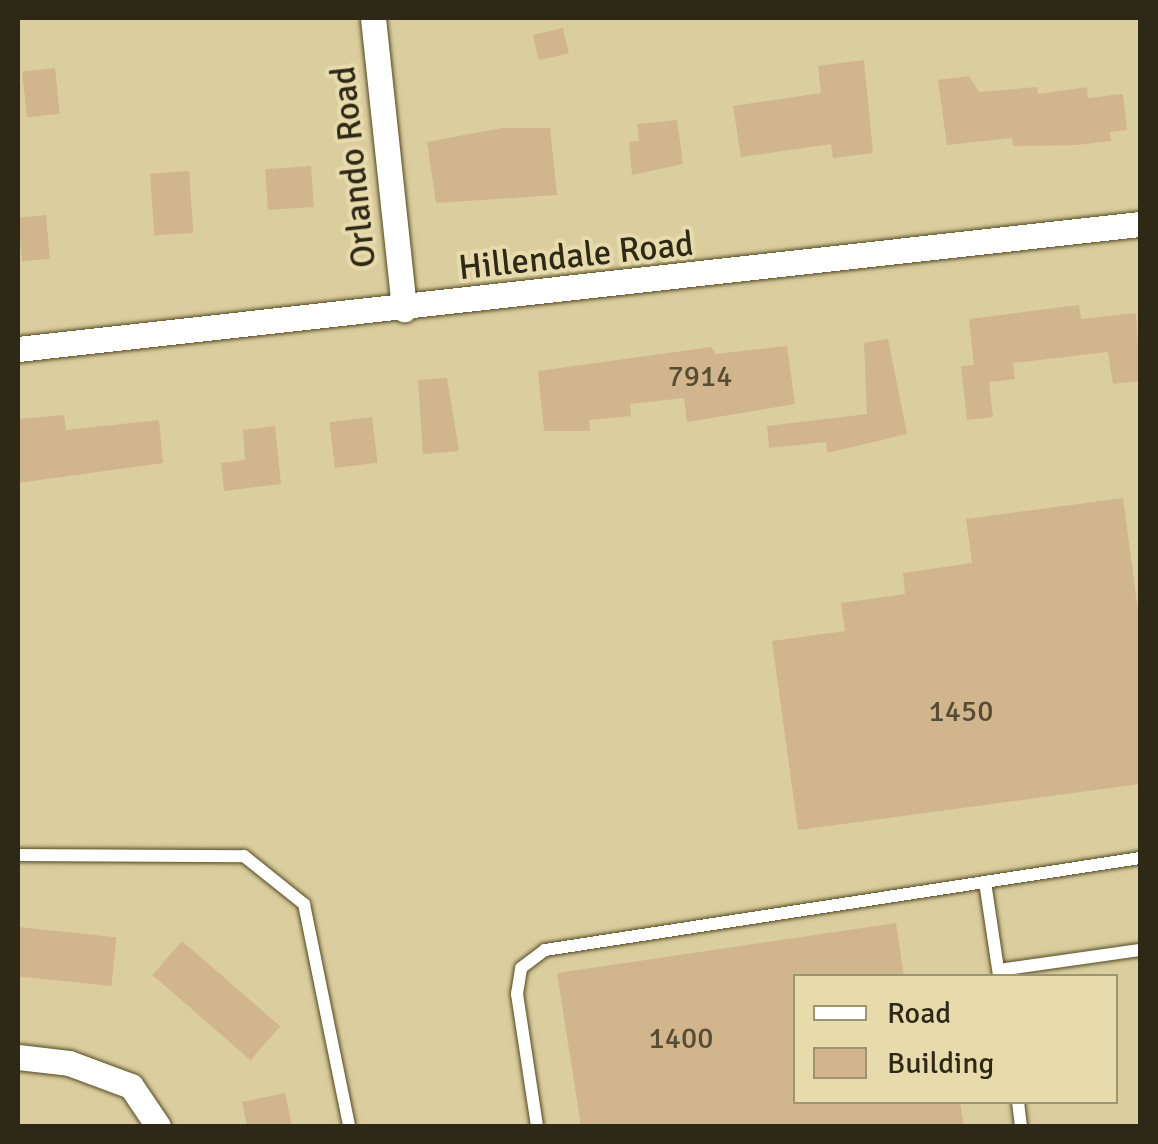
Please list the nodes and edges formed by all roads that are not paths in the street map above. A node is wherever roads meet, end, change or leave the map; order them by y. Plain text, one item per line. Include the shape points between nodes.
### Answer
1 (373, 18) edge
2 (1140, 224) edge
3 (404, 310) junction
4 (18, 349) edge
5 (18, 855) edge
6 (1140, 858) edge
7 (985, 882) junction
8 (1140, 950) edge
9 (999, 974) edge
10 (18, 1057) edge
11 (158, 1126) edge
12 (349, 1126) edge
13 (537, 1126) edge

1 - 3 street, Orlando Road
2 - 3 street, Hillendale Road
3 - 4 street, Hillendale Road
5 - 12 lane via 244,856 304,904
6 - 7 lane
7 - 9 lane
7 - 13 lane via 545,950 522,968 517,994
8 - 9 lane
10 - 11 street via 68,1064 132,1086

